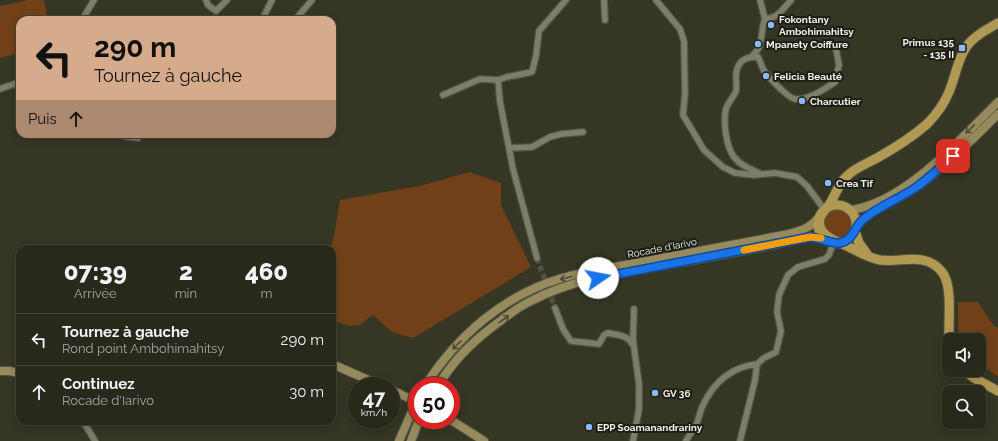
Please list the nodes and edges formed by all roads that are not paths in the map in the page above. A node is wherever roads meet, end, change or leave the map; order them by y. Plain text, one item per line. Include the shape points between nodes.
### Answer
1 (94, 0) edge
2 (206, 0) edge
3 (227, 0) edge
4 (272, 0) edge
5 (312, 0) edge
6 (566, 0) edge
7 (604, 0) edge
8 (656, 0) edge
9 (760, 0) edge
10 (791, 0) edge
11 (84, 16) edge
12 (264, 16) edge
13 (298, 16) edge
14 (765, 19) junction
15 (605, 20) dead end
16 (998, 23) edge
17 (836, 49) dead end
18 (752, 56) junction
19 (498, 80) junction
20 (16, 83) edge
21 (0, 89) edge
22 (443, 95) dead end
23 (998, 102) edge
24 (998, 114) edge
25 (583, 132) dead end
26 (510, 148) junction
27 (760, 174) junction
28 (842, 181) junction
29 (848, 208) junction
30 (824, 211) junction
31 (856, 229) junction
32 (833, 242) junction
33 (870, 257) junction
34 (537, 258) tunnel mouth
35 (555, 308) tunnel mouth
36 (634, 309) dead end
37 (949, 333) edge
38 (634, 350) junction
39 (757, 364) junction
40 (336, 366) edge
41 (0, 371) edge
42 (16, 372) edge
43 (362, 377) edge
44 (431, 377) edge
45 (444, 377) edge
46 (973, 377) edge
47 (998, 391) edge
48 (408, 421) edge
49 (85, 425) edge
50 (460, 426) edge
51 (416, 429) edge
52 (95, 441) edge
53 (399, 441) edge
54 (411, 441) edge
55 (484, 441) edge
56 (633, 441) edge
57 (686, 441) edge
58 (740, 441) edge

1 - 11 street
2 - 3 street via 216,11
4 - 12 street
5 - 13 street
6 - 19 street via 539,31 532,72
7 - 15 street
8 - 27 street via 680,29 684,41 683,114 695,137 704,150 723,167 735,173
9 - 14 street
10 - 14 street via 773,18
14 - 18 street via 758,49
16 - 28 main road via 966,48 949,92 935,117 906,141 854,170
17 - 18 street via 839,65 835,82 823,91 801,98 792,98 763,69 758,57
18 - 27 street via 743,60 737,67 736,90 726,109 725,126 733,157
19 - 22 street via 480,79
19 - 26 street
20 - 21 street
23 -> 29 main road via 914,180 863,208
24 - 31 main road via 918,186 866,217
25 - 26 street via 550,137 532,147
26 - 34 street via 519,194
27 - 30 street via 775,173 797,177 807,186
28 - 29 main road via 841,194
28 - 30 main road
29 - 30 main road via 834,204
29 - 31 main road via 856,217
30 - 32 main road via 818,230
30 - 32 main road via 825,209 820,218 821,229
30 -> 44 main road, Rocade d'Iarivo via 814,224 789,234 562,278 529,290 502,305 476,326 454,347
31 - 32 main road via 852,237 846,241
31 - 33 main road via 859,243
32 - 33 main road
32 - 39 street via 825,259 798,267 788,275 779,295 777,312 781,331 776,352
45 -> 32 main road, Rocade d'Iarivo via 456,361 484,333 530,302 572,284 810,237
33 - 37 main road via 885,261 913,258 935,265 944,273 948,284
35 - 38 street via 571,341 599,344 608,333 628,338
36 - 38 street
38 - 56 street via 639,384 639,409
39 - 57 street via 744,366 726,376 713,388
39 - 58 street
40 - 43 main road
41 - 42 main road
46 - 47 main road
48 - 53 main road
49 - 52 street
50 - 55 main road
51 - 54 main road

